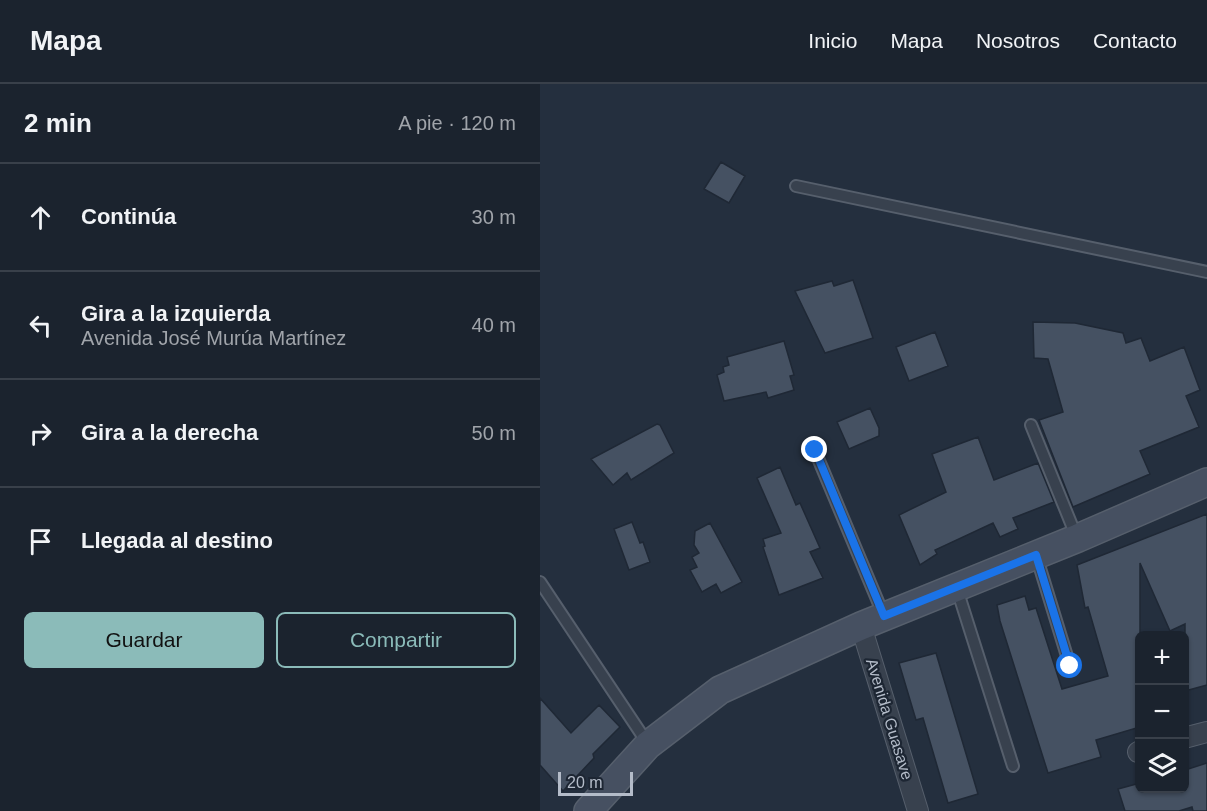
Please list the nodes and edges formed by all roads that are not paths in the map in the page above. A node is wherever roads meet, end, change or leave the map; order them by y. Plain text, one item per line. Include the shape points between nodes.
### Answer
1 (796, 186) dead end
2 (1207, 272) edge
3 (1031, 424) dead end
4 (815, 450) dead end
5 (1207, 482) edge
6 (1078, 538) junction
7 (1036, 555) junction
8 (540, 582) edge
9 (957, 588) junction
10 (873, 621) junction
11 (1070, 666) dead end
12 (1207, 732) edge
13 (1189, 737) edge
14 (648, 745) junction
15 (1013, 766) dead end
16 (588, 811) edge
17 (918, 811) edge

1 - 2 lane
3 - 6 lane
4 - 10 lane
5 - 6 main road
6 - 7 main road
7 - 9 main road
7 - 11 lane
8 - 14 lane
9 - 10 main road
9 - 15 lane
10 - 14 main road via 720,690
10 - 17 street, Avenida Guasave
12 - 13 street
14 - 16 main road

